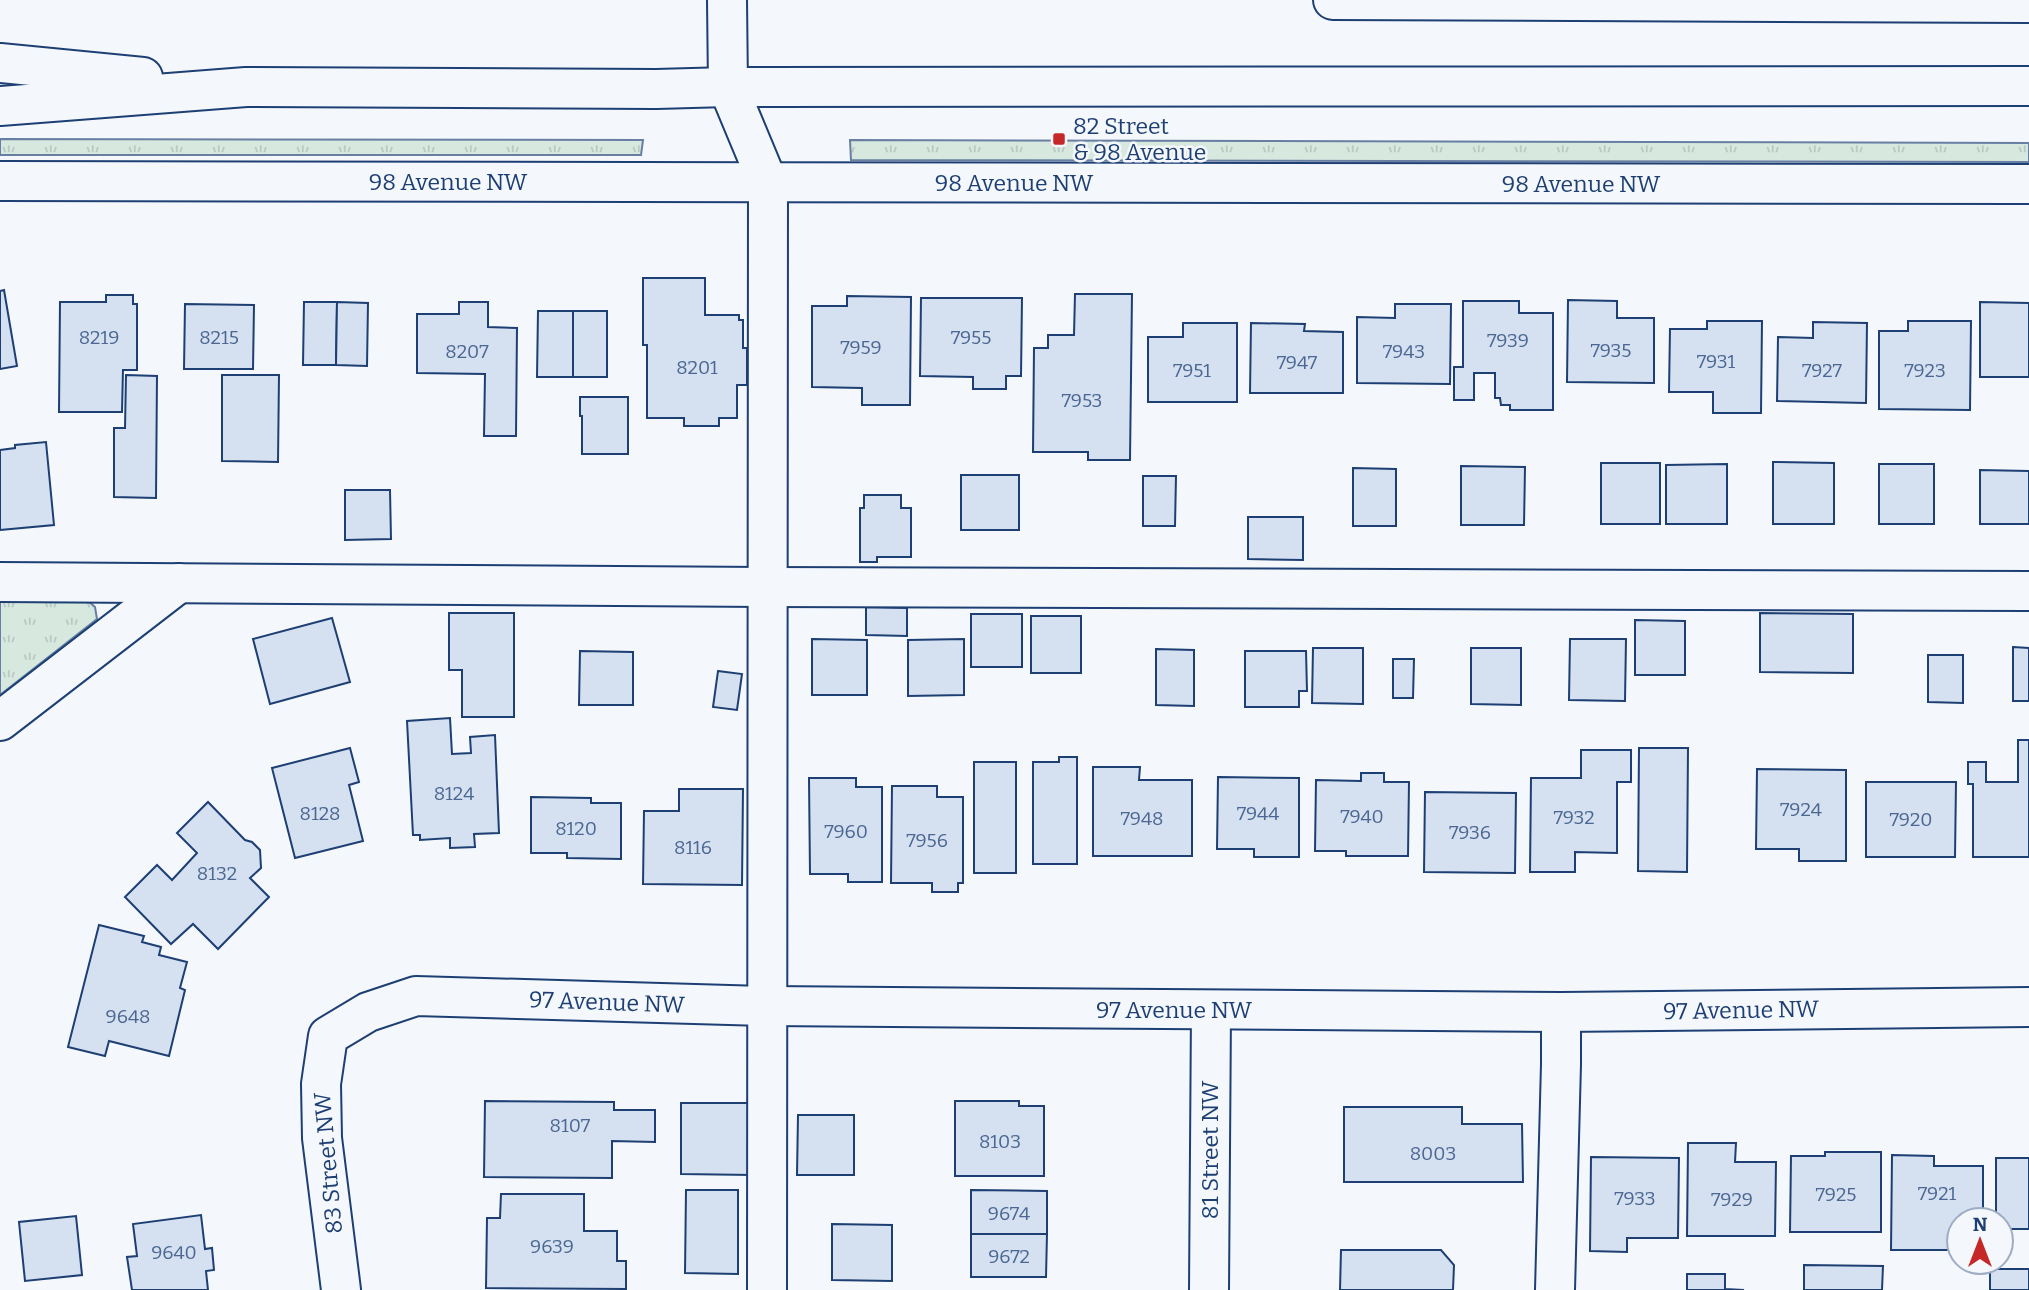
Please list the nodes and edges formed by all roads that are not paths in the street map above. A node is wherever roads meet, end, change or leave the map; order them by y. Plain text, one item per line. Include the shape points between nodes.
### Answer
1 (727, 0) edge
2 (1333, 0) edge
3 (2029, 3) edge
4 (0, 63) edge
5 (2029, 86) edge
6 (246, 87) junction
7 (728, 87) junction
8 (0, 106) edge
9 (0, 181) edge
10 (768, 183) junction
11 (2029, 184) edge
12 (0, 582) edge
13 (179, 583) junction
14 (767, 587) junction
15 (2029, 591) edge
16 (0, 721) edge
17 (767, 1006) junction
18 (2029, 1007) edge
19 (1211, 1010) junction
20 (1561, 1012) junction
21 (328, 1036) joint
22 (341, 1290) edge
23 (767, 1290) edge
24 (1209, 1290) edge
25 (1555, 1290) edge

1 - 7 street
2 - 3 street
4 - 6 street
5 - 7 street
6 - 7 street
6 - 8 street
7 - 10 street
9 - 10 street, 98 Avenue NW
10 - 11 street, 98 Avenue NW
10 - 14 street
12 - 13 street
13 - 14 street
13 - 16 street
14 - 15 street
14 - 17 street
17 - 19 street, 97 Avenue NW
17 - 21 street, 97 Avenue NW via 416,996 368,1012
17 - 23 street
18 - 20 street, 97 Avenue NW
19 - 20 street, 97 Avenue NW
19 - 24 street, 81 Street NW
20 - 25 street
21 - 22 street, 83 Street NW via 321,1084 323,1138

